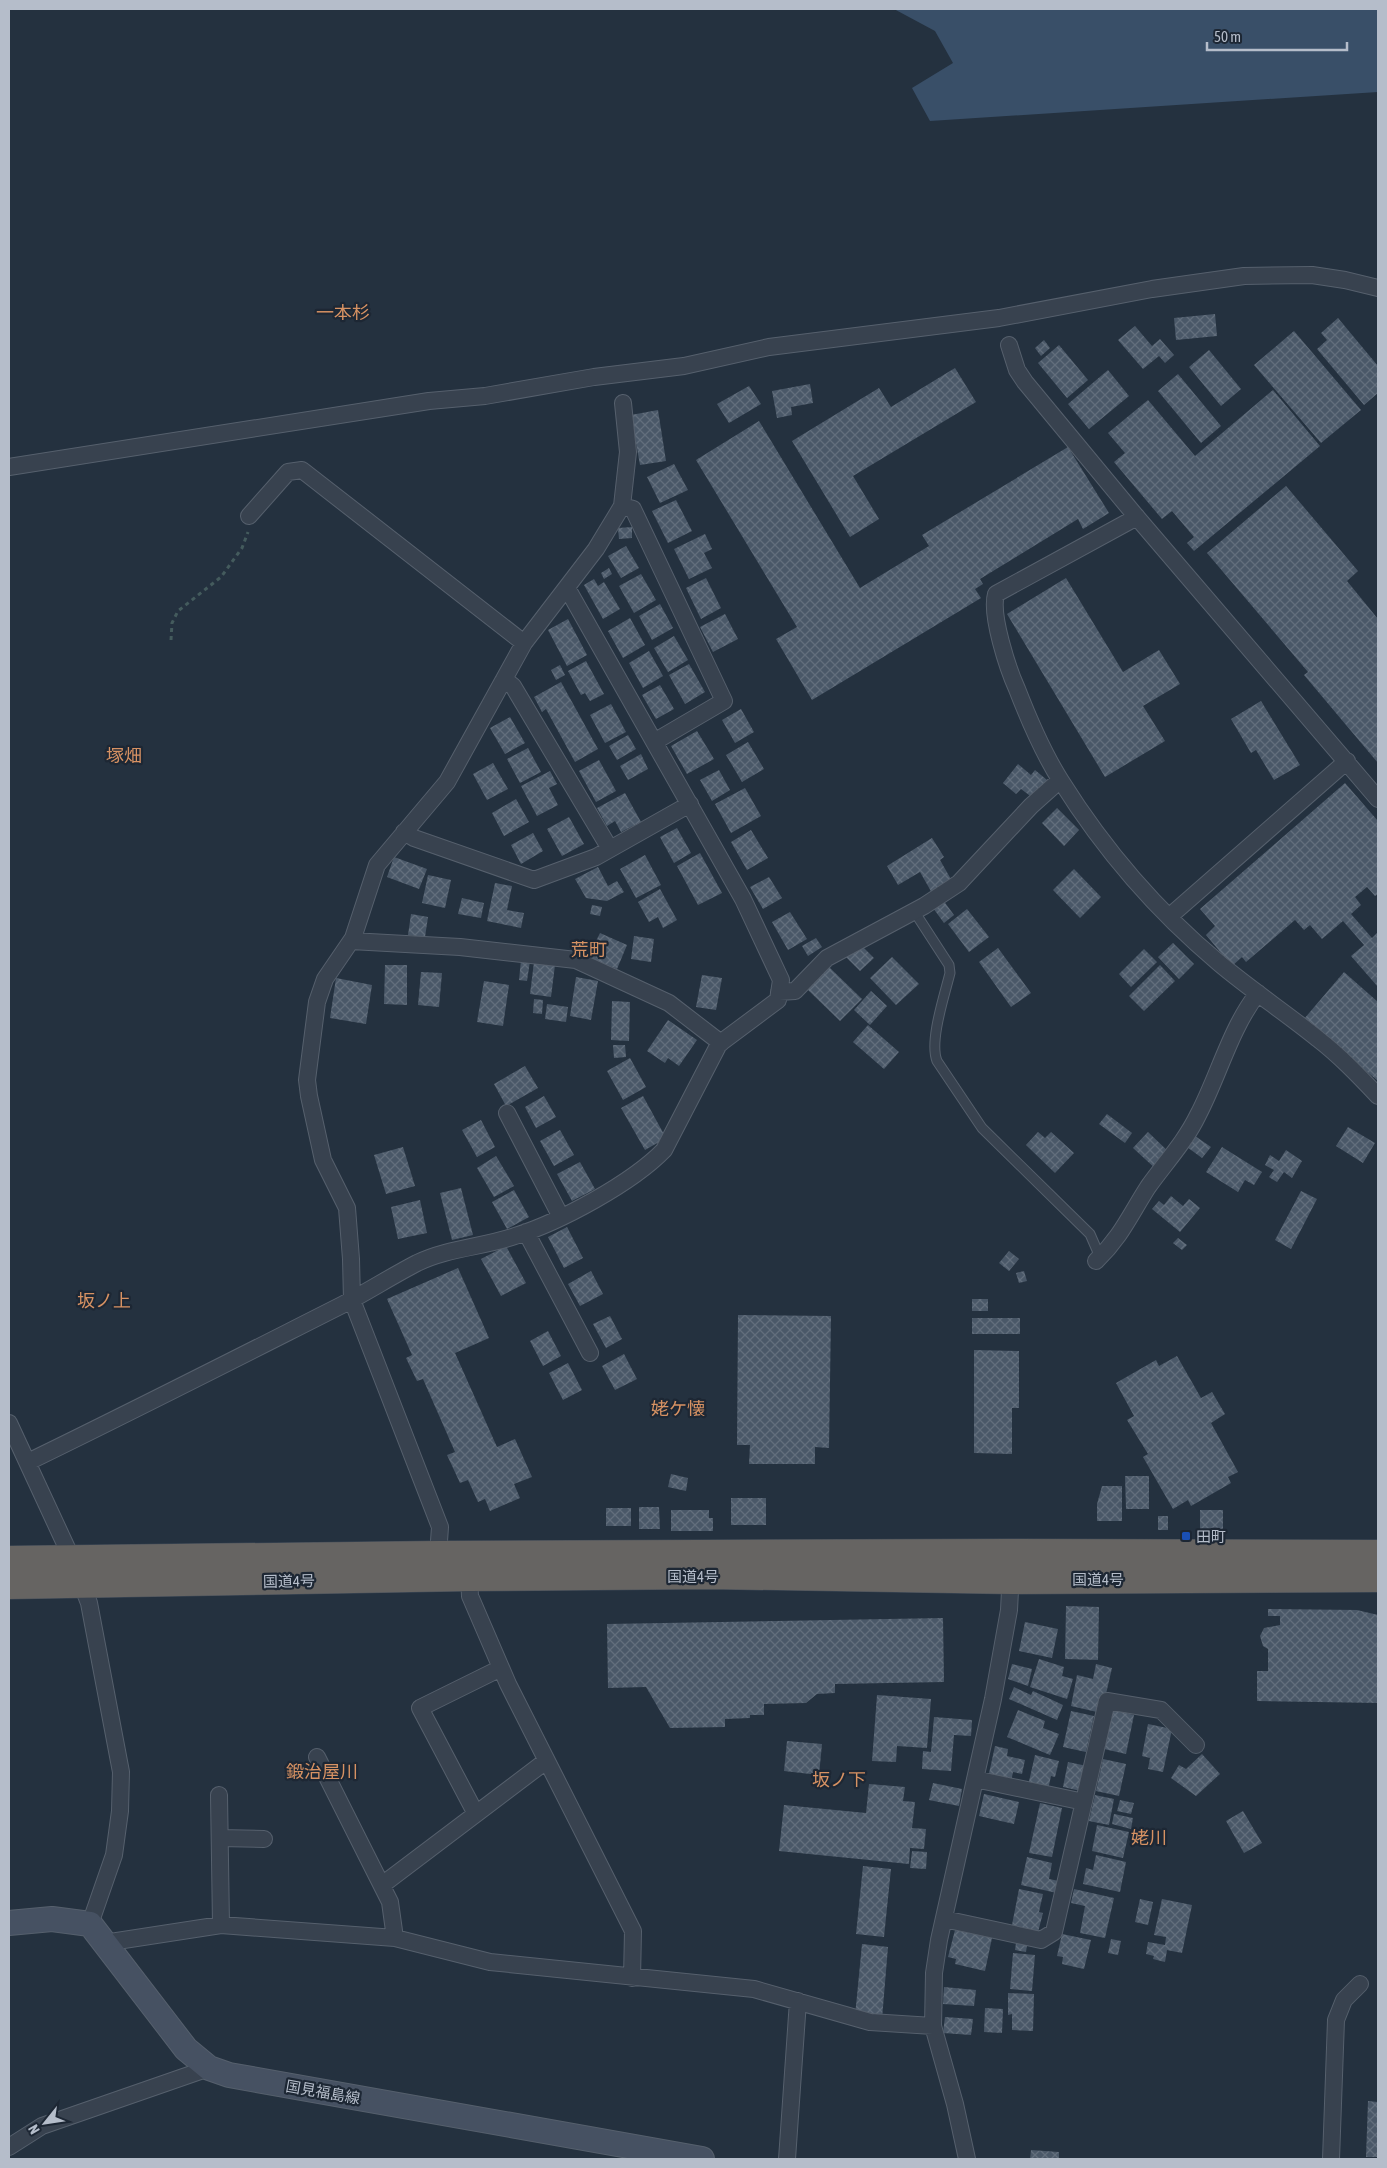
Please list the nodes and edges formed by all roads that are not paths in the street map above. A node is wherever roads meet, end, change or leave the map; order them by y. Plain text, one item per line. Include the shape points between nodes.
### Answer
1 (1378, 288) edge
2 (1008, 346) dead end
3 (623, 403) dead end
4 (9, 467) edge
5 (622, 506) junction
6 (249, 516) road end
7 (1137, 517) junction
8 (566, 588) junction
9 (524, 643) junction
10 (504, 679) junction
11 (654, 742) junction
12 (1347, 761) junction
13 (1060, 780) junction
14 (1378, 799) edge
15 (690, 804) junction
16 (404, 832) junction
17 (610, 849) junction
18 (914, 911) junction
19 (1170, 916) junction
20 (351, 941) junction
21 (780, 992) junction
22 (1258, 993) junction
23 (721, 1042) junction
24 (1378, 1096) edge
25 (507, 1113) dead end
26 (561, 1217) junction
27 (526, 1232) junction
28 (1098, 1259) joint
29 (352, 1300) junction
30 (590, 1353) dead end
31 (9, 1423) edge
32 (28, 1462) junction
33 (1010, 1552) junction
34 (1378, 1554) edge
35 (438, 1555) junction
36 (72, 1559) junction
37 (9, 1560) edge
38 (469, 1577) junction
39 (1378, 1578) edge
40 (1012, 1580) junction
41 (9, 1584) edge
42 (82, 1584) junction
43 (501, 1668) junction
44 (1196, 1745) dead end
45 (317, 1757) dead end
46 (546, 1762) junction
47 (975, 1779) junction
48 (219, 1795) dead end
49 (1084, 1802) junction
50 (476, 1814) junction
51 (220, 1838) junction
52 (264, 1839) dead end
53 (382, 1885) junction
54 (944, 1919) junction
55 (9, 1923) edge
56 (90, 1924) junction
57 (221, 1925) junction
58 (396, 1938) junction
59 (104, 1943) junction
60 (632, 1978) junction
61 (1360, 1984) dead end
62 (798, 2001) junction
63 (933, 2026) junction
64 (209, 2068) junction
65 (9, 2146) edge
66 (649, 2155) edge
67 (702, 2159) edge
68 (787, 2159) edge
69 (967, 2159) edge
70 (1330, 2159) edge

1 - 4 street via 1312,275 1244,276 1152,289 999,318 769,347 684,366 594,377 485,396 429,401
2 - 7 street via 1025,382
3 - 5 street via 628,452
5 - 8 street via 596,549
5 - 11 street via 633,509 724,701
6 - 9 street via 288,472 302,470
7 - 12 street
7 - 13 street via 996,594 994,599 1010,673
8 - 9 street
8 - 11 street
9 - 10 street
10 - 16 street via 447,782
10 - 17 street via 513,686
11 - 15 street
12 - 14 street
12 - 19 street
13 - 18 street via 1031,806 959,883
13 - 19 street via 1094,830
15 - 17 street
15 - 21 street via 743,899 781,980
16 - 17 street via 534,880
16 - 20 street via 377,865
18 - 21 street via 827,958 795,991
18 - 28 lane via 949,965 937,1035 937,1061 982,1128 1090,1234
19 - 22 street via 1219,963
20 - 23 street via 460,947 576,960 669,1003
20 - 29 street via 325,978 317,1002 307,1080 323,1160 347,1208
21 - 23 street via 778,1000
22 - 24 street via 1342,1060
22 - 28 street via 1238,1026 1182,1144 1149,1186 1124,1229
23 - 26 street via 664,1150 607,1192
25 - 26 street
26 - 27 street
27 - 29 street via 434,1256
27 - 30 street
29 - 32 street
29 - 35 street via 440,1527
31 - 32 street
32 - 36 street
33 - 34 highway, 国道4号
33 - 35 highway, 国道4号
33 - 40 street
35 - 36 highway, 国道4号
36 - 37 highway, 国道4号
36 - 42 street
38 - 40 highway, 国道4号 via 710,1575
38 - 42 highway, 国道4号
38 - 43 street via 470,1596
39 - 40 highway, 国道4号
40 - 47 street via 998,1672
41 - 42 highway, 国道4号
42 - 56 street via 89,1603 121,1772 114,1855
43 - 46 street
43 - 50 street via 420,1708
44 - 49 street via 1161,1710 1108,1701
45 - 53 street
46 - 50 street
46 - 60 street via 633,1931
47 - 49 street
47 - 54 street
48 - 51 street
49 - 54 street via 1054,1932 1041,1940
50 - 53 street
51 - 52 street
51 - 57 street
53 - 58 street via 390,1902
54 - 63 street via 934,1973
55 - 56 main road via 52,1919
56 - 59 main road, 国見福島線
57 - 58 street
57 - 59 street
58 - 60 street via 490,1962
59 - 64 main road, 国見福島線 via 186,2049
60 - 62 street via 754,1989
61 - 70 street via 1344,2000 1336,2020
62 - 63 street via 870,2022
62 - 68 street
63 - 69 street
64 - 65 street via 42,2126
64 - 66 main road, 国見福島線 via 229,2075
66 - 67 main road, 国見福島線

